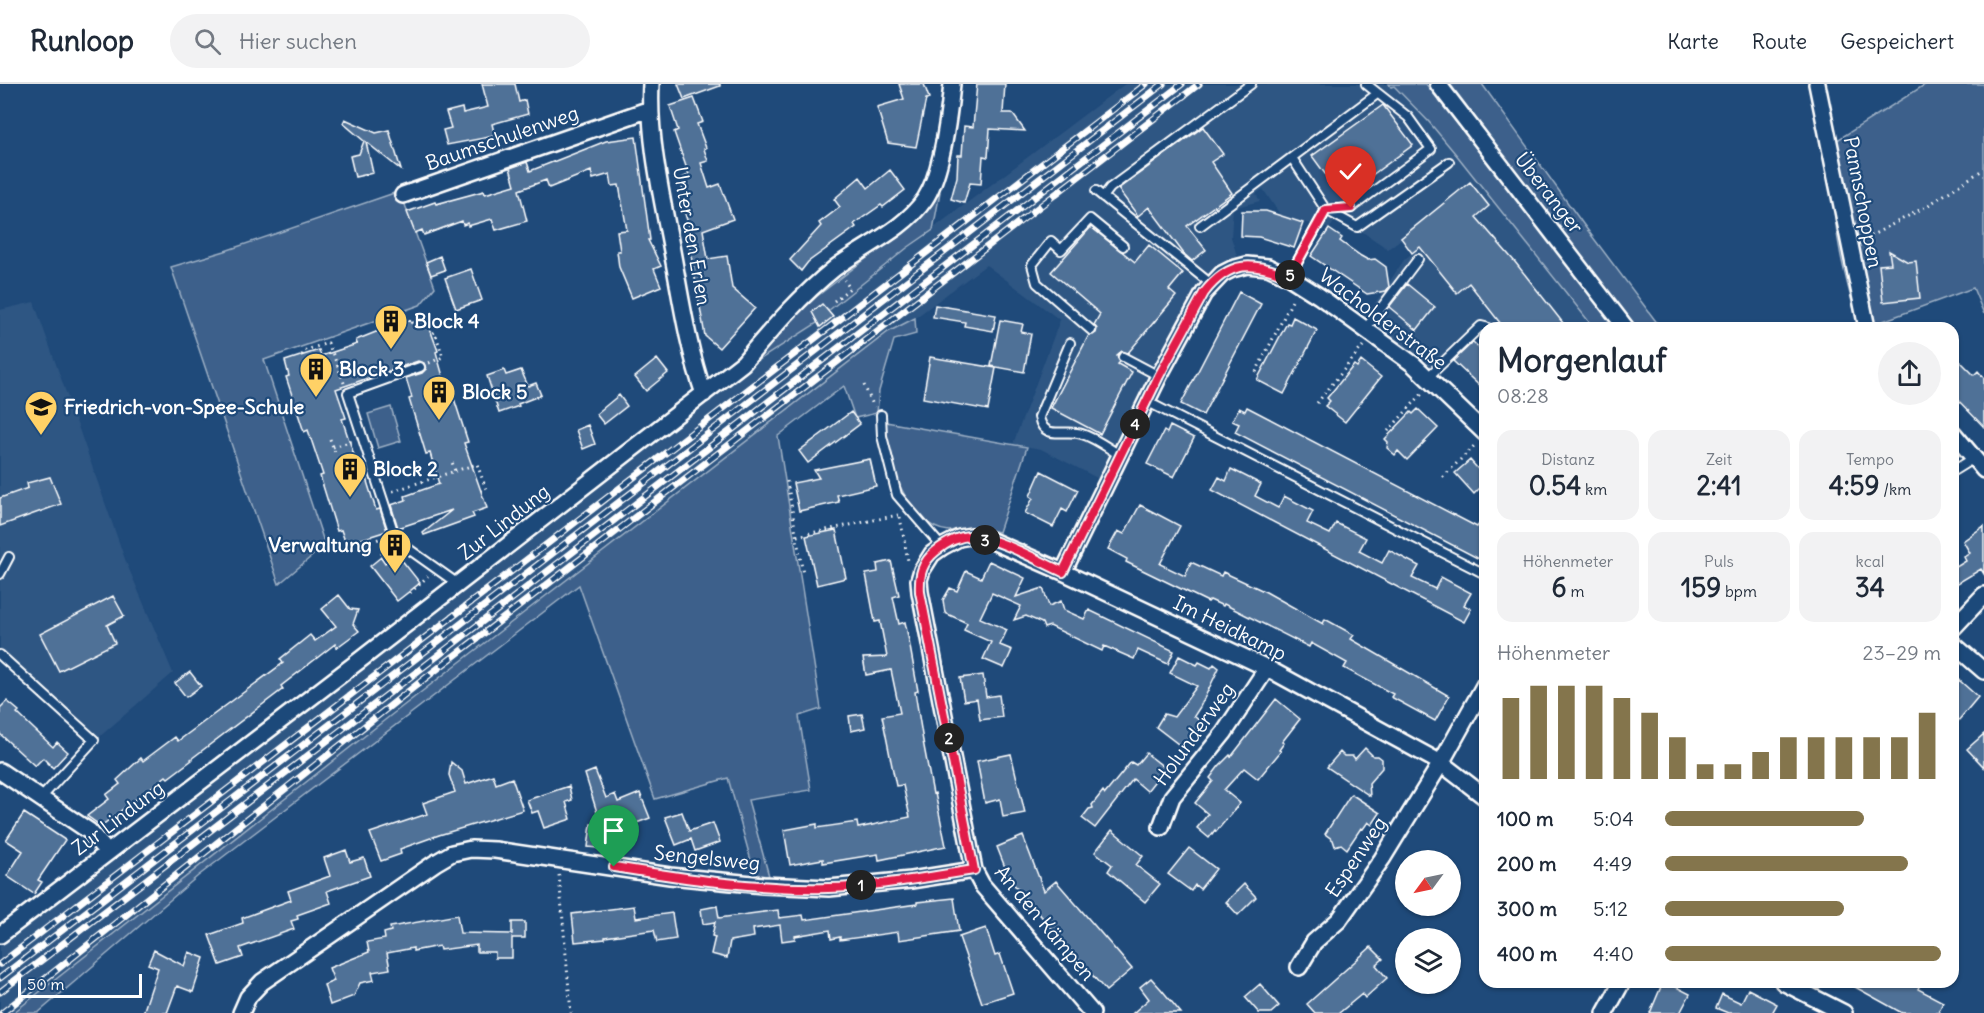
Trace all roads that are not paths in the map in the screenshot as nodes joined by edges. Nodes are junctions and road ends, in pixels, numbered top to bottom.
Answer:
1 (651, 84) edge
2 (952, 84) edge
3 (1251, 84) edge
4 (1366, 84) edge
5 (1438, 84) edge
6 (1817, 84) edge
7 (1377, 94) junction
8 (650, 109) junction
9 (1292, 158) junction
10 (1449, 162) dead end
11 (403, 195) dead end
12 (1326, 210) junction
13 (1200, 226) dead end
14 (1123, 246) dead end
15 (1418, 259) dead end
16 (1295, 280) junction
17 (1211, 284) junction
18 (1621, 322) edge
19 (1866, 322) edge
20 (1479, 327) edge
21 (1091, 330) dead end
22 (1369, 330) junction
23 (1070, 343) dead end
24 (1123, 357) dead end
25 (420, 367) road end
26 (1159, 376) junction
27 (1431, 379) junction
28 (704, 394) junction
29 (1146, 401) junction
30 (881, 415) road end
31 (1479, 434) edge
32 (1959, 440) edge
33 (1120, 455) junction
34 (1979, 464) edge
35 (1959, 469) edge
36 (942, 547) junction
37 (9, 557) dead end
38 (1479, 571) edge
39 (1063, 572) junction
40 (0, 574) edge
41 (458, 584) junction
42 (1984, 595) edge
43 (1959, 622) edge
44 (1959, 649) edge
45 (0, 655) edge
46 (1267, 668) junction
47 (1984, 671) edge
48 (1479, 695) edge
49 (1440, 763) junction
50 (0, 771) edge
51 (1479, 793) edge
52 (41, 798) junction
53 (1161, 827) dead end
54 (107, 852) junction
55 (974, 870) junction
56 (0, 935) edge
57 (1299, 967) dead end
58 (1619, 988) edge
59 (1795, 988) edge
60 (241, 1013) edge
61 (1092, 1013) edge
62 (1605, 1013) edge
63 (1844, 1013) edge

1 - 8 street, Unter den Erlen
2 - 28 street, Zur Lindung
3 - 17 lane
4 - 7 lane
5 - 18 street, Überanger
6 - 19 street, Pannschoppen
7 - 9 lane
7 - 12 lane
8 - 11 street, Baumschulenweg
8 - 28 street, Unter den Erlen
9 - 12 lane
9 - 13 lane
10 - 12 lane
12 - 16 lane
14 - 21 lane
15 - 22 lane
16 - 17 street, Wacholderstraße
16 - 22 street, Wacholderstraße
17 - 26 street, Wacholderstraße
20 - 27 lane
22 - 27 street, Wacholderstraße
23 - 33 lane
24 - 26 lane
25 - 41 lane
26 - 29 street, Wacholderstraße
27 - 31 street, Wacholderstraße
28 - 41 street, Zur Lindung
29 - 33 street, Wacholderstraße
29 - 38 lane
30 - 36 lane
32 - 34 street
33 - 39 street, Wacholderstraße
34 - 35 lane
36 - 39 street, Im Heidkamp
36 - 55 street, An den Kämpen
37 - 40 lane
39 - 46 street, Im Heidkamp
41 - 54 street, Zur Lindung
42 - 43 street
44 - 47 street
45 - 52 lane
46 - 49 street, Im Heidkamp
46 - 53 street, Holunderweg
48 - 49 street
49 - 51 street, Im Heidkamp
49 - 57 street, Espenweg
50 - 52 street
52 - 54 street
54 - 56 street, Zur Lindung
55 - 60 street, Sengelsweg
55 - 61 street, An den Kämpen
58 - 62 street
59 - 63 street

